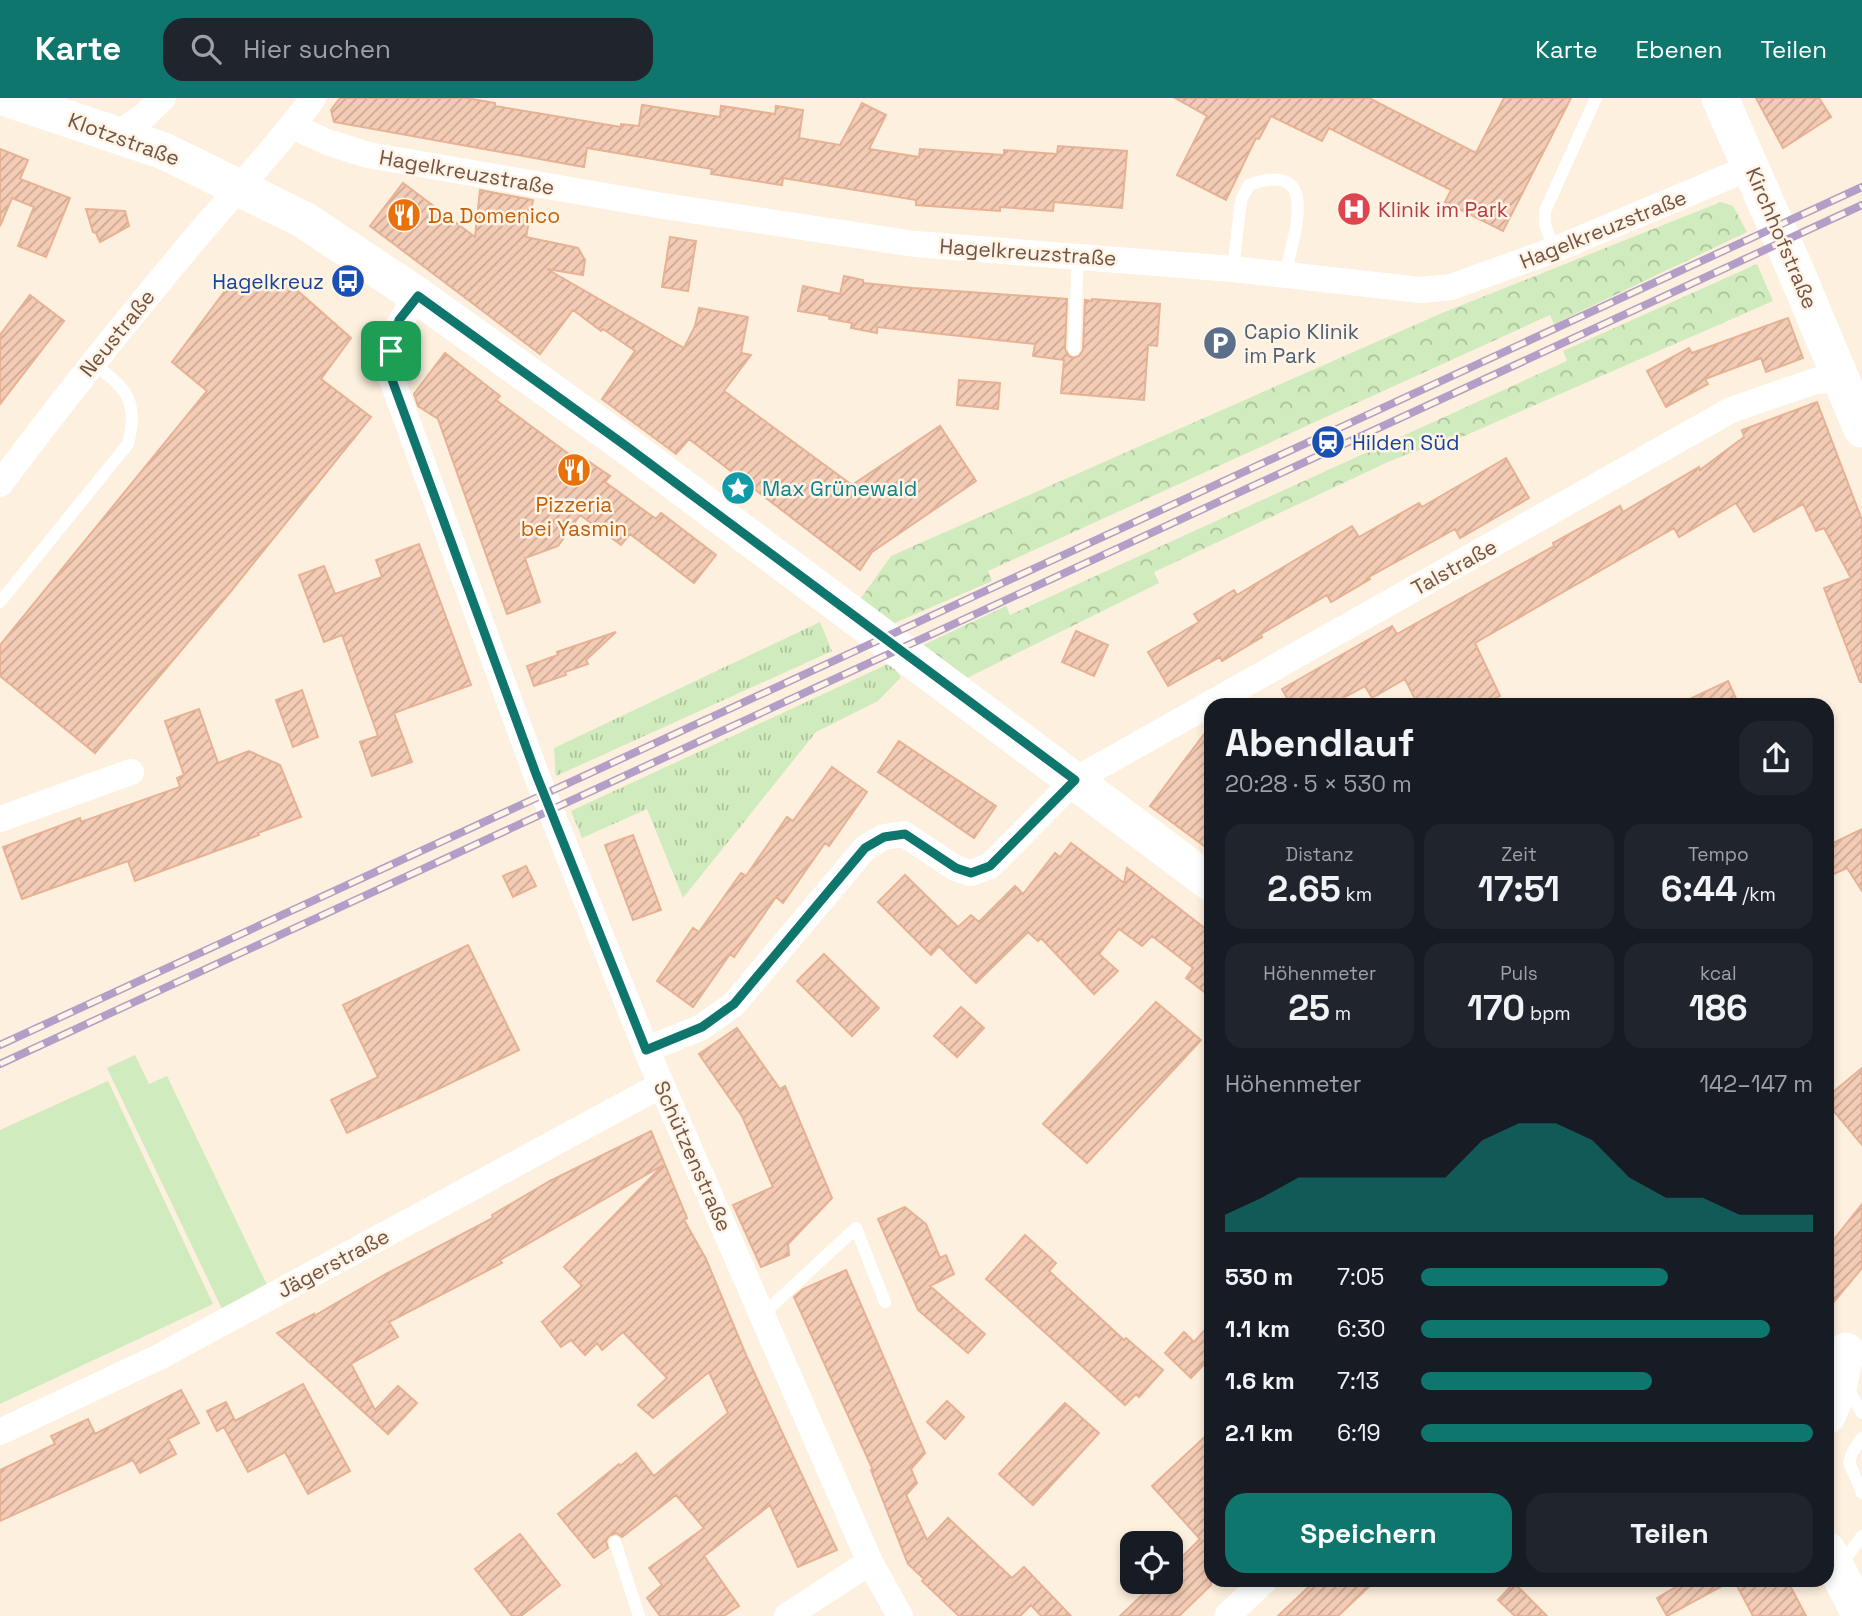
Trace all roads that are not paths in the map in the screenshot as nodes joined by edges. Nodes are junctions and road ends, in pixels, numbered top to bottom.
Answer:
1 (6, 98) edge
2 (163, 98) edge
3 (313, 98) edge
4 (1596, 98) edge
5 (1720, 98) edge
6 (292, 126) junction
7 (118, 134) junction
8 (1751, 167) junction
9 (240, 186) junction
10 (1554, 250) junction
11 (1078, 255) junction
12 (1233, 269) junction
13 (1285, 275) junction
14 (418, 296) junction
15 (1074, 349) dead end
16 (92, 362) junction
17 (1843, 379) junction
18 (1862, 429) edge
19 (0, 484) edge
20 (0, 602) edge
21 (1220, 698) edge
22 (1204, 707) edge
23 (131, 772) dead end
24 (1075, 780) junction
25 (0, 819) edge
26 (1204, 878) edge
27 (646, 1050) junction
28 (661, 1085) junction
29 (885, 1302) dead end
30 (762, 1315) junction
31 (1844, 1357) edge
32 (1834, 1392) edge
33 (1862, 1413) edge
34 (0, 1432) edge
35 (1862, 1438) edge
36 (1862, 1493) edge
37 (1862, 1536) edge
38 (615, 1542) dead end
39 (1834, 1552) edge
40 (870, 1562) junction
41 (1834, 1562) edge
42 (1258, 1587) edge
43 (639, 1616) edge
44 (787, 1616) edge
45 (900, 1616) edge
46 (1227, 1616) edge
47 (1861, 1616) edge

1 - 7 main road, Klotzstraße
2 - 7 street
3 - 6 street, Neustraße
4 - 10 lane
5 - 8 main road, Kirchhofstraße
6 - 9 street, Neustraße
6 - 11 street, Hagelkreuzstraße
7 - 9 main road, Klotzstraße
8 - 10 street, Hagelkreuzstraße
8 - 17 main road, Kirchhofstraße
9 - 14 main road, Klotzstraße
9 - 16 street, Neustraße
10 - 13 street, Hagelkreuzstraße
11 - 12 street, Hagelkreuzstraße
11 - 15 lane
12 - 13 street, Hagelkreuzstraße
12 - 13 lane
14 - 24 main road, Klotzstraße
14 - 27 street, Schützenstraße
16 - 19 street, Neustraße
16 - 20 lane
17 - 18 main road, Kirchhofstraße
17 - 21 street, Talstraße
22 - 24 street, Talstraße
23 - 25 street
24 - 26 main road, Klotzstraße
24 - 27 street, Talstraße
27 - 28 street, Schützenstraße
28 - 30 street, Schützenstraße
28 - 34 street, Jägerstraße
29 - 30 lane
30 - 40 street, Schützenstraße
31 - 32 main road
31 - 33 lane
35 - 36 lane
37 - 39 lane
38 - 43 lane
40 - 44 street
40 - 45 street, Schützenstraße
41 - 47 main road
42 - 46 street

